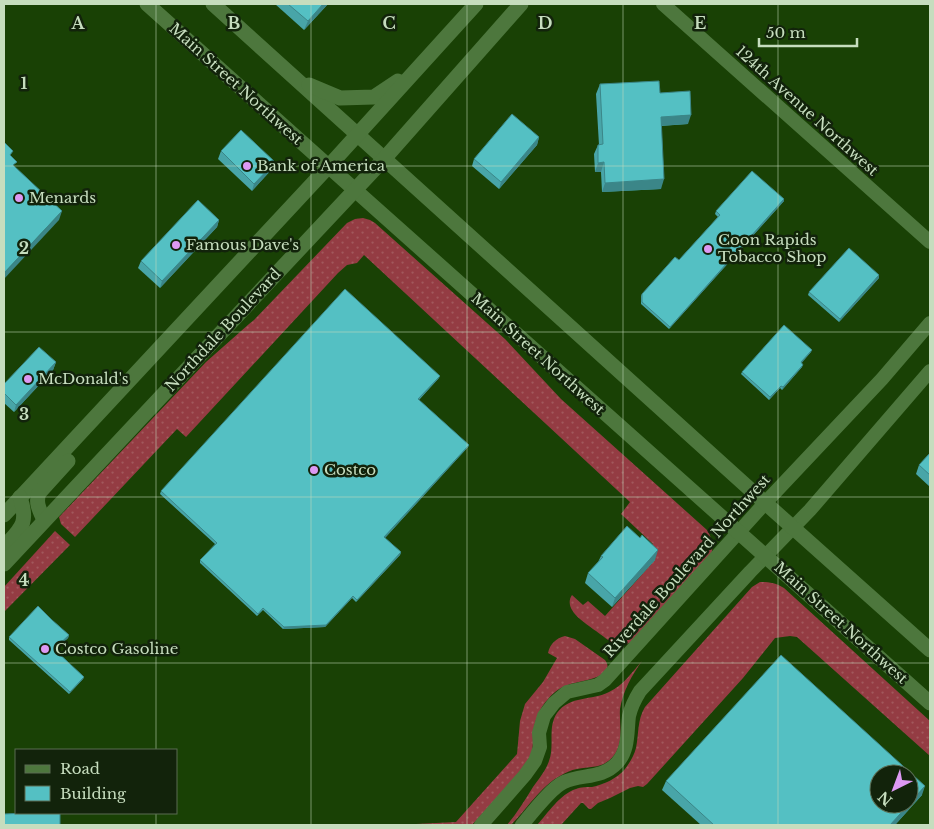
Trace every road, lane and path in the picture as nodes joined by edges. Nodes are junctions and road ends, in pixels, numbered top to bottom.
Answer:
1 (147, 4) edge
2 (213, 4) edge
3 (476, 4) edge
4 (521, 4) edge
5 (662, 4) edge
6 (416, 69) junction
7 (297, 80) junction
8 (358, 134) junction
9 (384, 159) junction
10 (328, 167) junction
11 (355, 190) junction
12 (930, 242) edge
13 (930, 323) edge
14 (930, 371) edge
15 (83, 430) junction
16 (20, 497) junction
17 (765, 503) junction
18 (4, 515) edge
19 (44, 520) junction
20 (793, 526) junction
21 (739, 533) junction
22 (4, 547) edge
23 (765, 555) junction
24 (4, 564) edge
25 (930, 650) edge
26 (930, 703) edge
27 (481, 825) edge
28 (522, 825) edge

1 - 10 main road, Main Street Northwest
2 - 7 main road
3 - 6 main road
4 - 9 main road, Northdale Boulevard
5 - 12 street, 124th Avenue Northwest
6 - 7 main road
6 - 8 main road
7 - 8 main road
8 - 9 main road
8 - 10 main road
9 - 11 main road, Northdale Boulevard
9 - 17 main road
10 - 11 main road, Main Street Northwest
10 - 15 main road
11 - 19 main road, Northdale Boulevard
11 - 21 main road, Main Street Northwest
13 - 17 street, Riverdale Boulevard Northwest
14 - 20 street
15 - 16 main road
15 - 19 main road
16 - 18 main road
16 - 22 main road
17 - 20 main road
17 - 21 street, Riverdale Boulevard Northwest
19 - 24 main road, Northdale Boulevard
20 - 23 street
20 - 25 main road
21 - 23 main road, Main Street Northwest
21 - 27 street, Riverdale Boulevard Northwest
23 - 26 main road, Main Street Northwest
23 - 28 street

